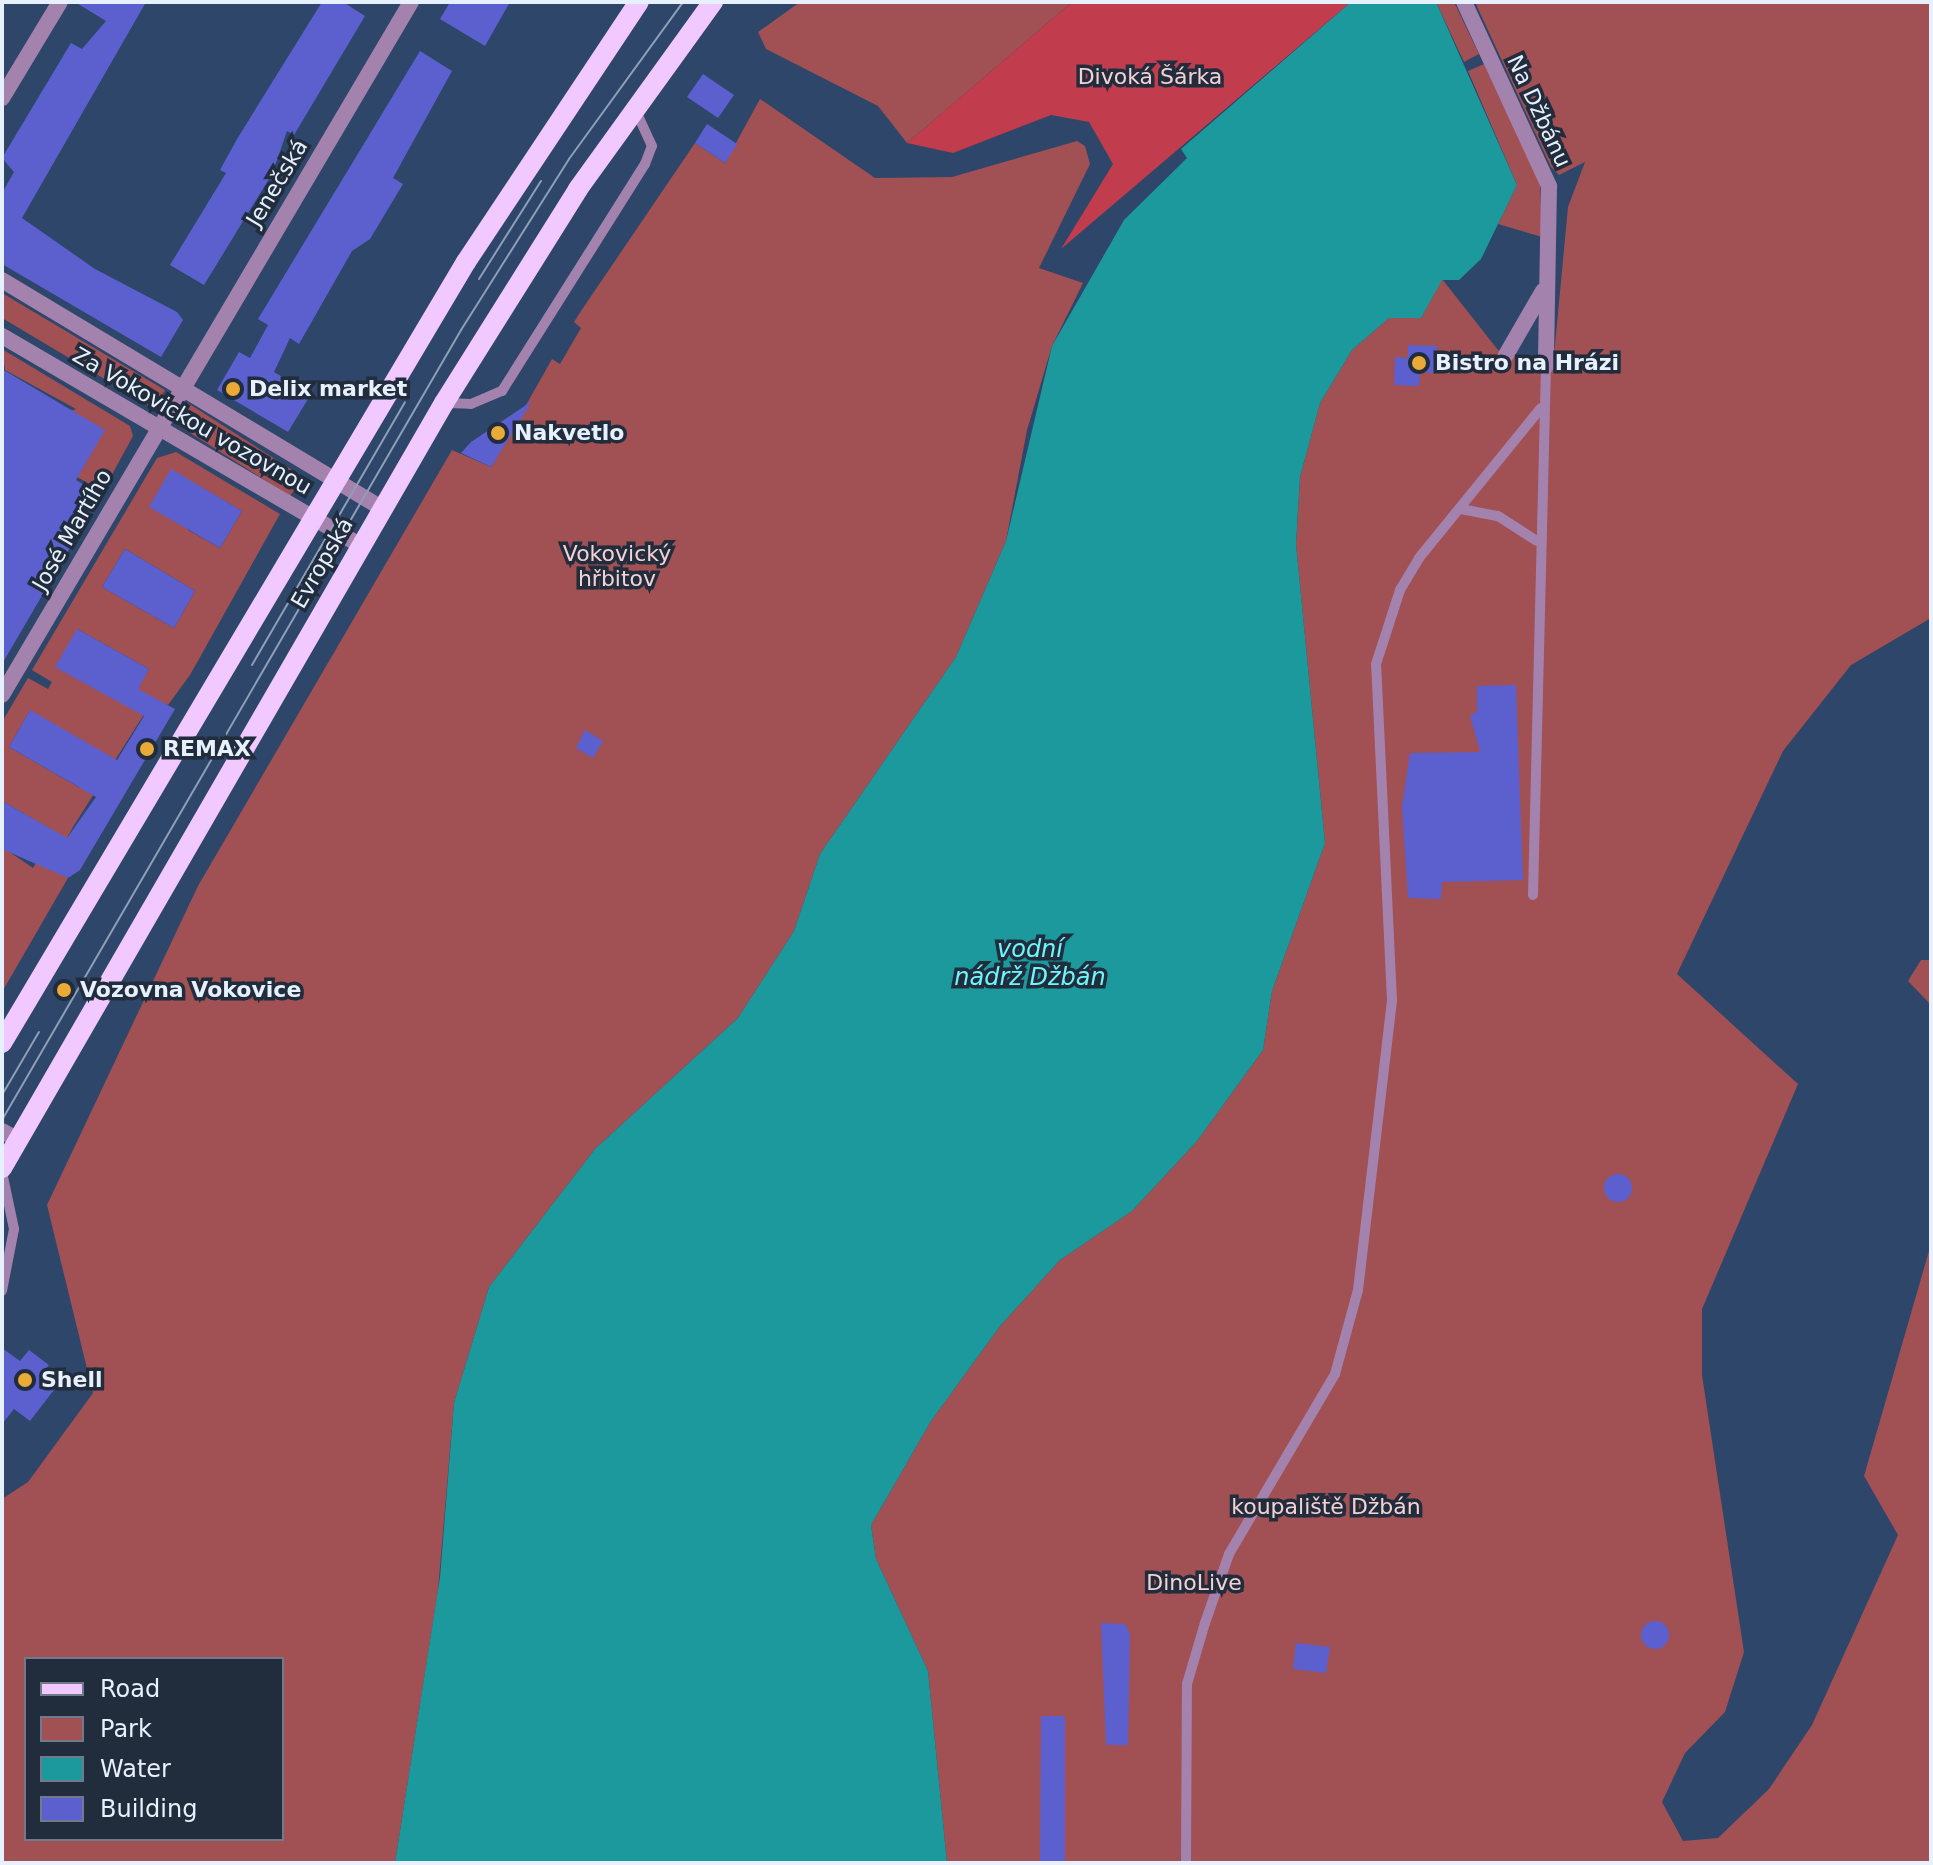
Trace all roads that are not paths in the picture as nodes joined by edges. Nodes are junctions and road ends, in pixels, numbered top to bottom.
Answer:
1 (60, 2) edge
2 (411, 2) edge
3 (639, 2) edge
4 (713, 2) edge
5 (1464, 2) edge
6 (2, 98) edge
7 (635, 108) junction
8 (2, 280) edge
9 (1543, 291) junction
10 (2, 336) edge
11 (1506, 355) dead end
12 (1546, 366) joint
13 (180, 387) junction
14 (444, 403) junction
15 (1541, 408) junction
16 (157, 426) junction
17 (337, 481) junction
18 (382, 508) junction
19 (1461, 509) junction
20 (314, 518) junction
21 (1537, 541) junction
22 (360, 545) junction
23 (2, 695) edge
24 (1533, 895) dead end
25 (2, 1043) edge
26 (10, 1136) edge
27 (2, 1170) edge
28 (2, 1291) edge
29 (1186, 1863) edge

1 - 6 street
2 - 13 street, Jenečská
3 - 17 main road, Evropská
4 - 7 main road, Evropská
5 - 9 street, Na Džbánu
7 - 14 main road, Evropská
7 - 14 lane
8 - 13 street, Za Vokovickou vozovnou
9 - 11 street, Na Džbánu
9 - 12 street, Na Džbánu
10 - 16 street, Za Vokovickou vozovnou
12 - 15 lane
13 - 16 street, José Martího
13 - 17 street, Za Vokovickou vozovnou
14 - 18 main road, Evropská
15 - 19 lane
15 - 21 lane
16 - 20 street, Za Vokovickou vozovnou
16 - 23 street, José Martího
17 - 18 street, Za Vokovickou vozovnou
17 - 20 main road, Evropská
18 - 22 main road, Evropská
19 - 21 lane
19 - 29 lane
20 - 22 street, Za Vokovickou vozovnou
20 - 25 main road, Evropská
21 - 24 lane
22 - 26 main road, Evropská
26 - 27 main road, Evropská
27 - 28 lane

